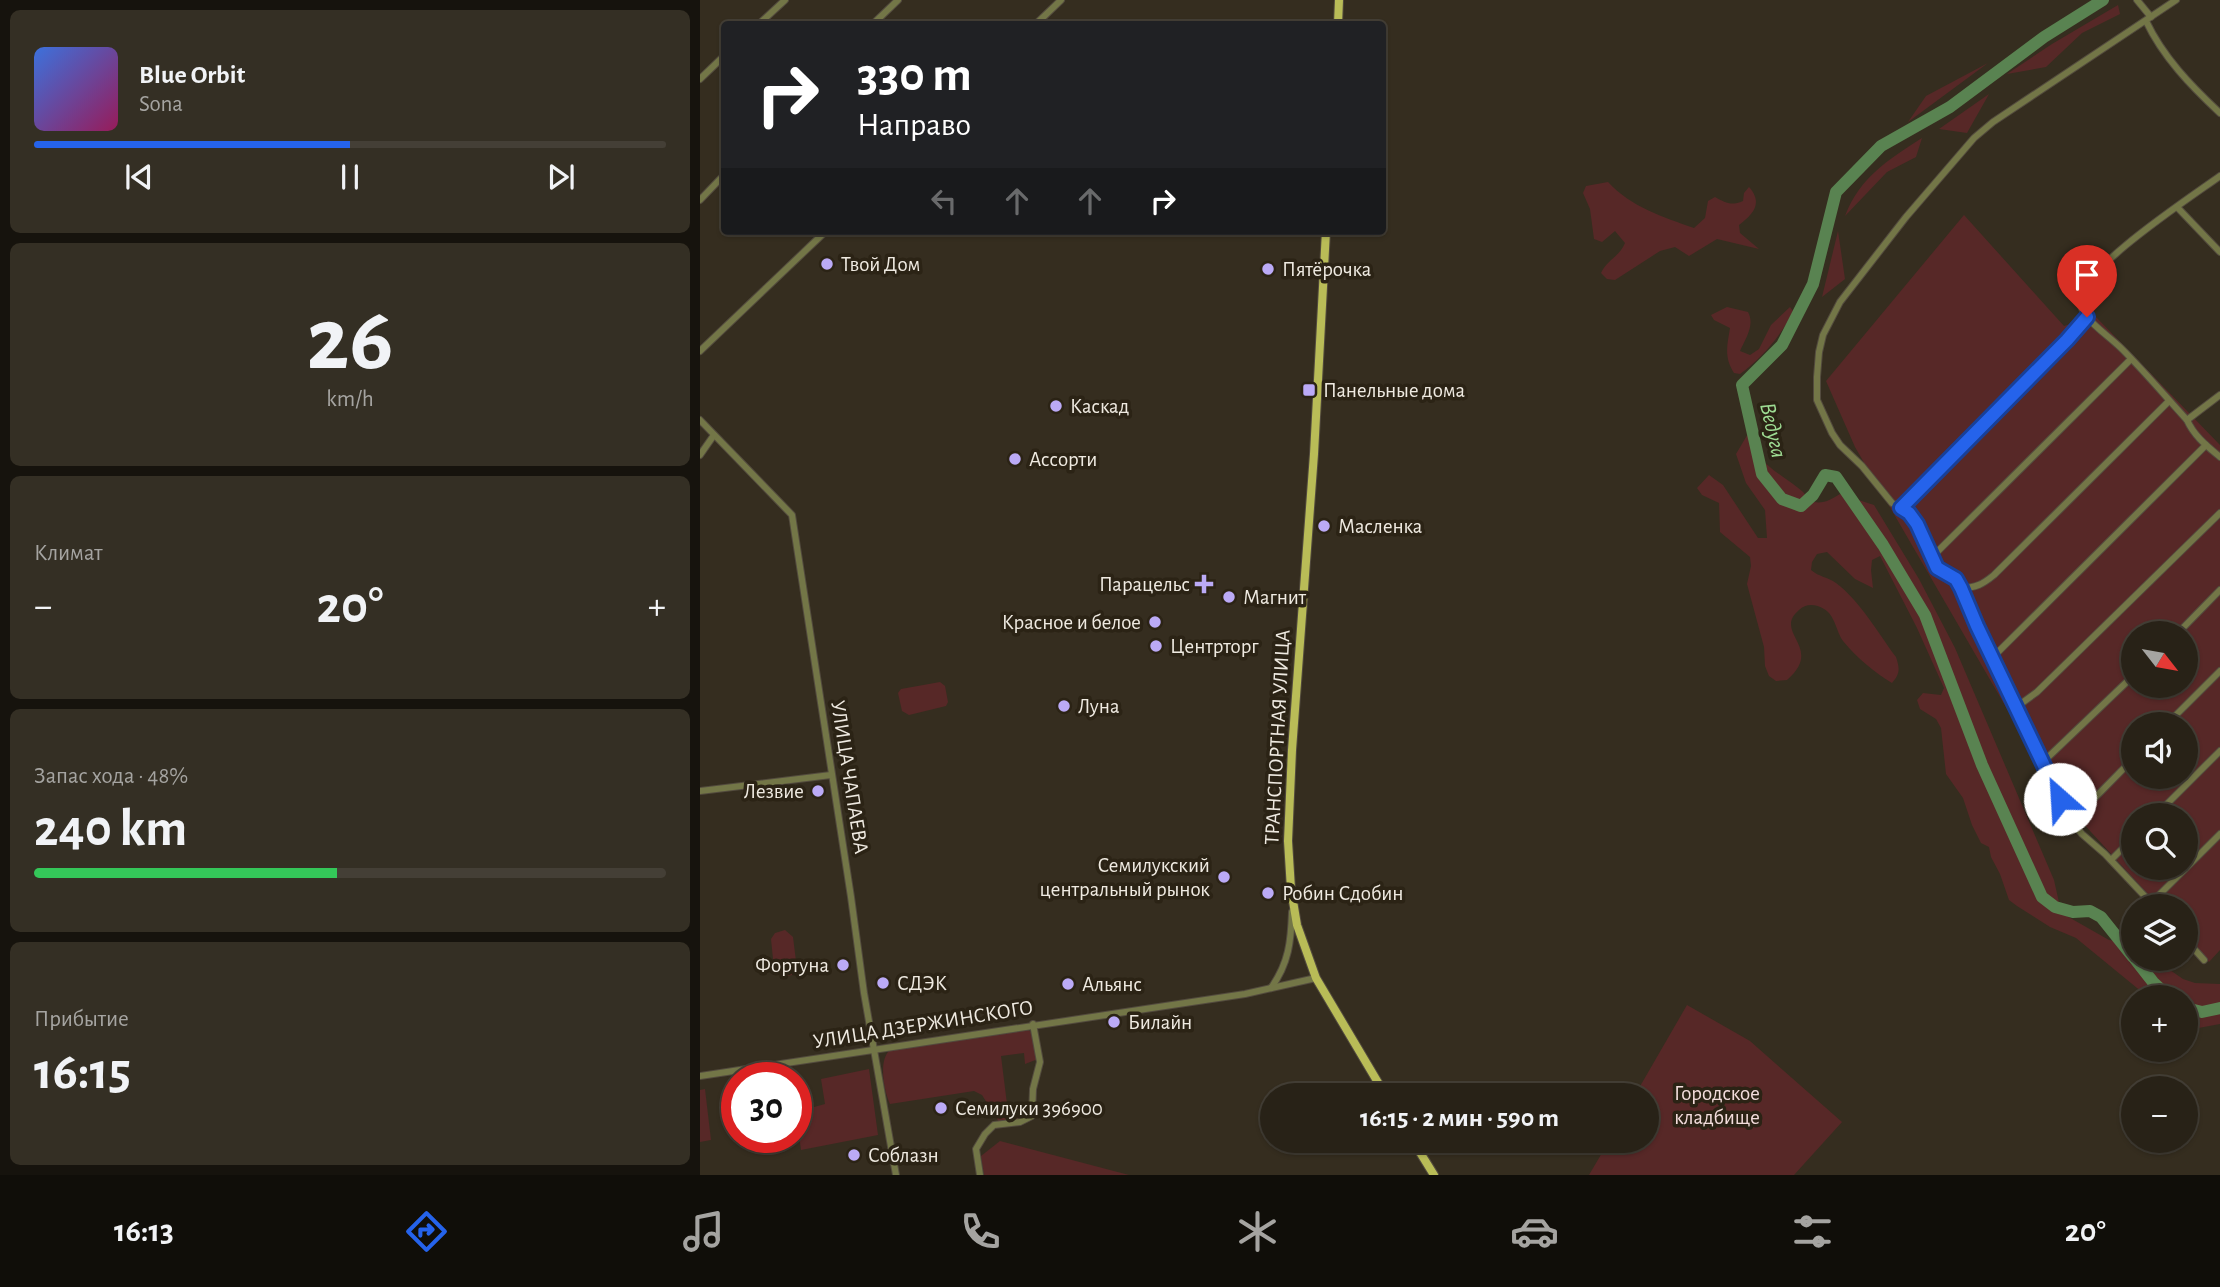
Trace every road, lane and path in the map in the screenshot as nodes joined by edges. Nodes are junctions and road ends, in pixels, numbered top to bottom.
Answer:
1 (785, 0) edge
2 (898, 0) edge
3 (1061, 0) edge
4 (1339, 0) edge
5 (2137, 0) edge
6 (2176, 0) edge
7 (2148, 19) junction
8 (762, 21) edge
9 (876, 21) edge
10 (1039, 21) edge
11 (1338, 21) edge
12 (721, 59) edge
13 (700, 79) edge
14 (2220, 113) edge
15 (2220, 176) edge
16 (721, 178) edge
17 (700, 200) edge
18 (2177, 207) junction
19 (821, 235) edge
20 (1326, 235) edge
21 (2220, 252) edge
22 (2087, 317) junction
23 (700, 351) edge
24 (2131, 359) junction
25 (2220, 395) edge
26 (2169, 401) junction
27 (700, 420) edge
28 (2187, 420) junction
29 (714, 435) junction
30 (2206, 445) junction
31 (700, 455) edge
32 (2220, 457) edge
33 (1901, 508) junction
34 (2220, 513) edge
35 (1931, 558) junction
36 (1961, 588) junction
37 (2220, 590) edge
38 (2190, 621) edge
39 (1992, 658) junction
40 (2220, 671) edge
41 (2121, 687) edge
42 (2015, 708) junction
43 (2179, 712) edge
44 (2220, 751) edge
45 (2042, 763) junction
46 (2121, 771) edge
47 (831, 775) junction
48 (700, 791) edge
49 (2168, 803) edge
50 (2072, 821) junction
51 (2220, 834) edge
52 (2121, 850) edge
53 (2111, 860) junction
54 (2143, 894) edge
55 (2163, 894) edge
56 (1293, 900) junction
57 (2198, 953) edge
58 (2204, 960) dead end
59 (1316, 978) junction
60 (1271, 988) junction
61 (1033, 1024) junction
62 (873, 1049) junction
63 (700, 1076) edge
64 (1378, 1083) edge
65 (1420, 1153) edge
66 (896, 1175) edge
67 (980, 1175) edge
68 (1434, 1175) edge

1 - 8 street
2 - 9 street
3 - 10 street
4 - 11 main road
5 - 7 street
6 - 7 street
7 - 14 street
7 - 33 street
12 - 13 street
15 - 18 street
16 - 17 street
18 - 21 street
18 - 22 street
19 - 23 street
20 - 56 main road, ТРАНСПОРТНАЯ УЛИЦА
22 - 24 street
22 - 33 street
24 - 26 street
24 - 35 street
25 - 28 street
26 - 28 street
26 - 36 street
27 - 29 street, УЛИЦА ЧАПАЕВА
28 - 30 street
29 - 31 street
29 - 47 street, УЛИЦА ЧАПАЕВА
30 - 32 street
30 - 39 street
33 - 35 street
34 - 42 street
35 - 36 street
36 - 39 street
37 - 38 street
39 - 42 street
40 - 43 street
41 - 45 street
42 - 45 street
44 - 49 street
45 - 50 street
46 - 50 street
47 - 48 street
47 - 62 street, УЛИЦА ЧАПАЕВА
50 - 53 street
51 - 55 street
52 - 53 street
53 - 54 street
56 - 59 main road, ТРАНСПОРТНАЯ УЛИЦА
56 - 60 street
57 - 58 street
59 - 60 street, УЛИЦА ДЗЕРЖИНСКОГО
59 - 64 main road, ТРАНСПОРТНАЯ УЛИЦА
60 - 61 street, УЛИЦА ДЗЕРЖИНСКОГО
61 - 62 street, УЛИЦА ДЗЕРЖИНСКОГО
61 - 67 street
62 - 63 street, УЛИЦА ДЗЕРЖИНСКОГО
62 - 66 street, УЛИЦА ЧАПАЕВА
65 - 68 main road

